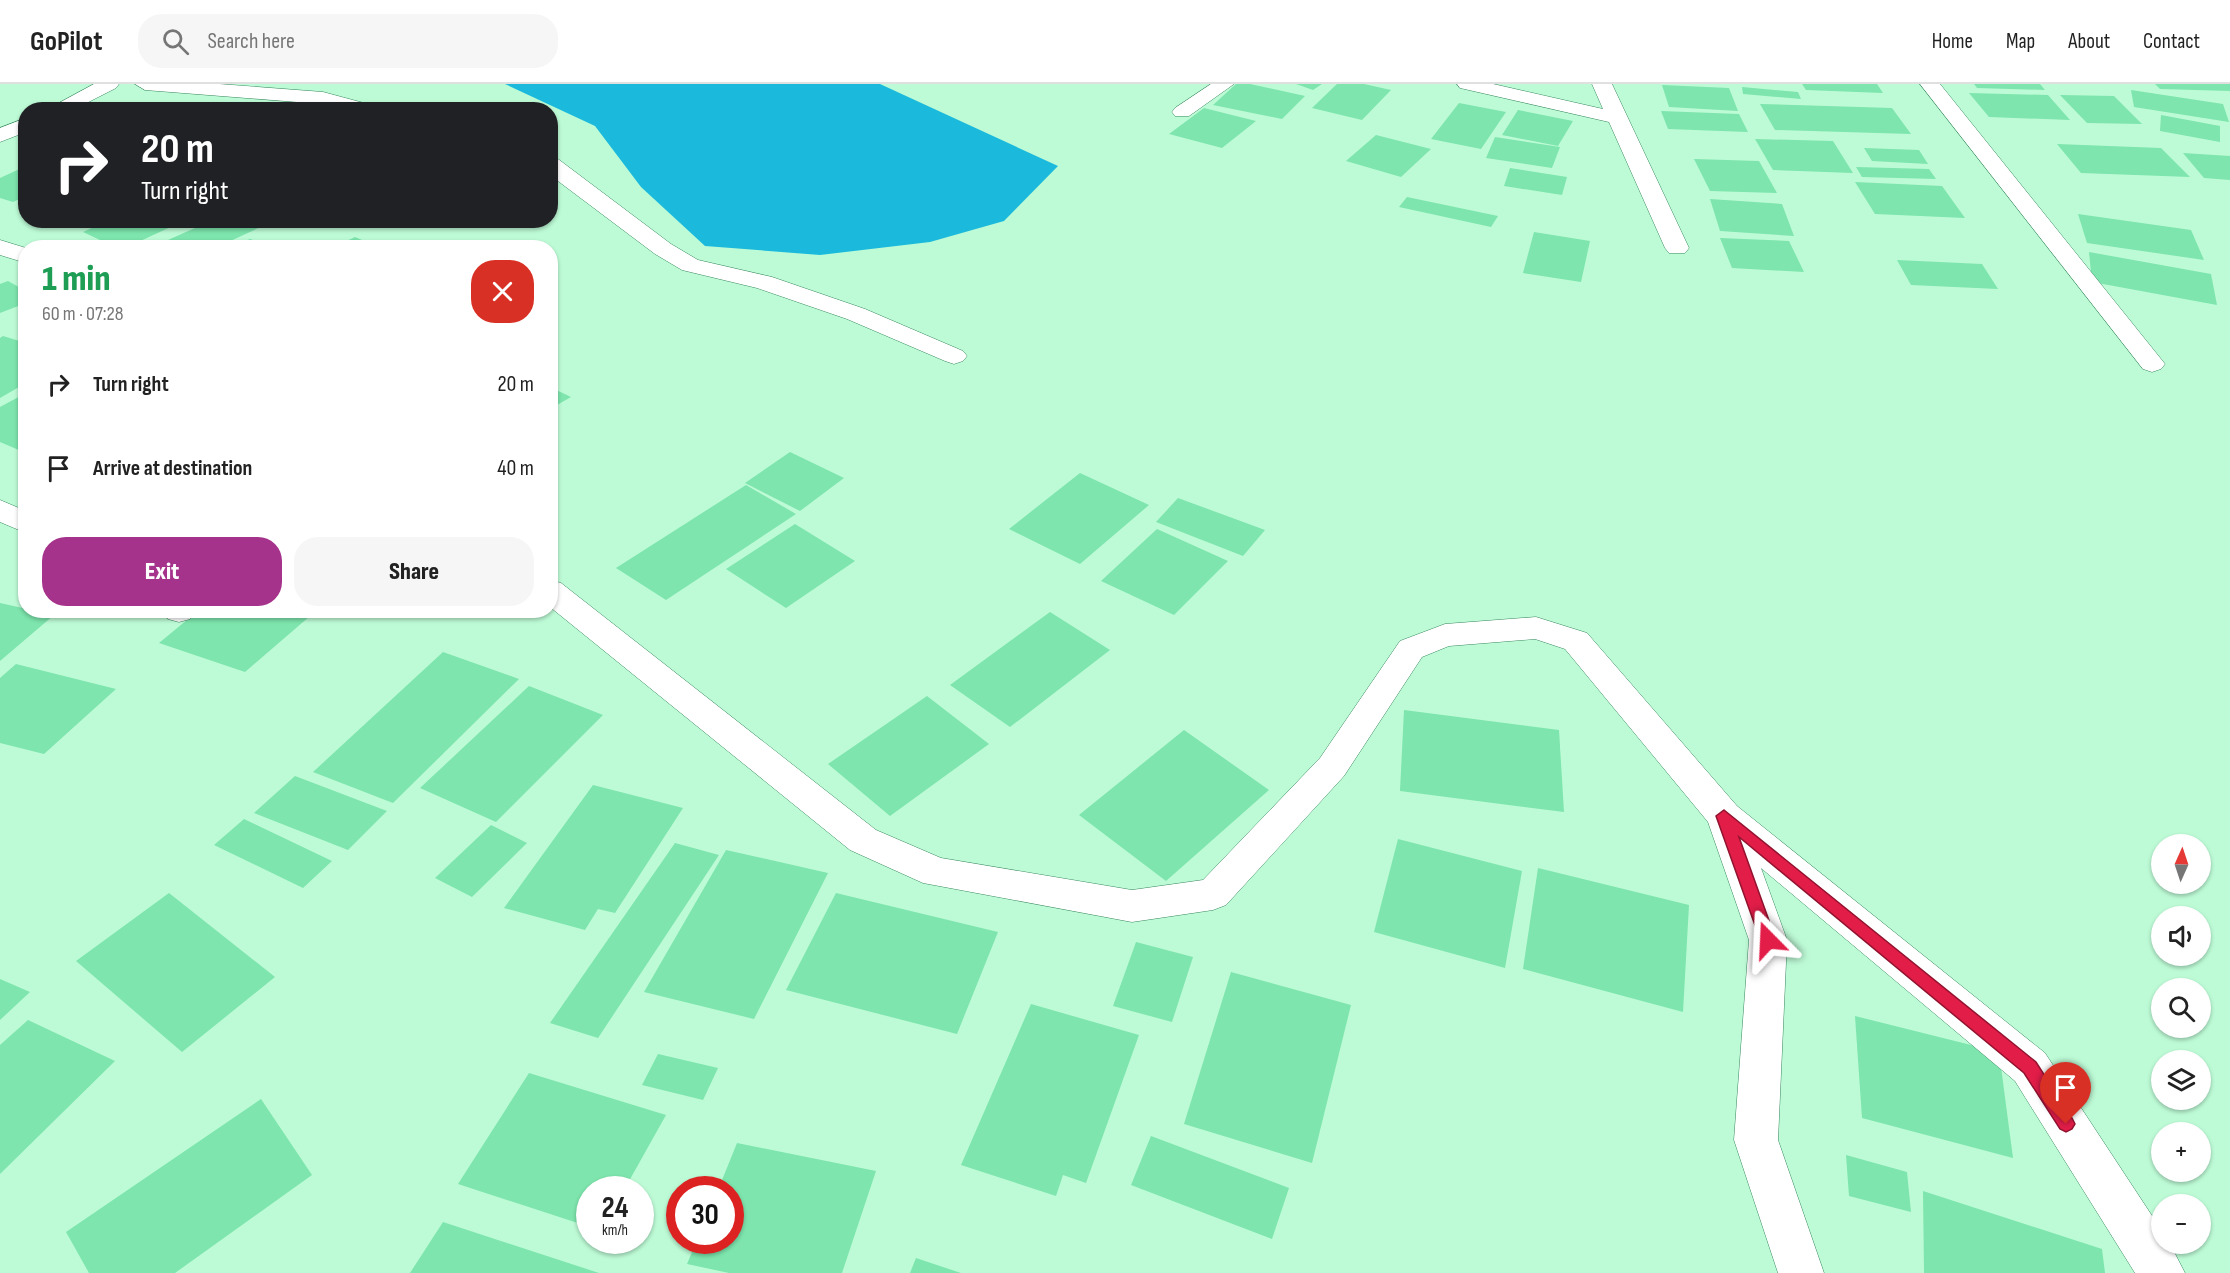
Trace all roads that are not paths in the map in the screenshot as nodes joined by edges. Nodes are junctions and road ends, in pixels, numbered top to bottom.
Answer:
1 (109, 84) edge
2 (145, 84) edge
3 (1224, 84) edge
4 (1467, 84) edge
5 (1602, 84) edge
6 (1930, 84) edge
7 (72, 102) edge
8 (337, 102) edge
9 (1182, 112) dead end
10 (1618, 118) junction
11 (18, 128) edge
12 (0, 136) edge
13 (558, 170) edge
14 (0, 247) edge
15 (1677, 248) dead end
16 (18, 253) edge
17 (954, 356) dead end
18 (2151, 364) dead end
19 (0, 509) edge
20 (18, 519) edge
21 (558, 596) edge
22 (1724, 816) junction
23 (1801, 1273) edge
24 (2162, 1273) edge

1 - 7 street
2 - 8 street
3 - 9 street
4 - 10 street
5 - 10 street
6 - 18 street
10 - 15 street
11 - 12 street
13 - 17 street
14 - 16 street
19 - 20 street
21 - 22 street
22 - 23 street
22 - 24 street

